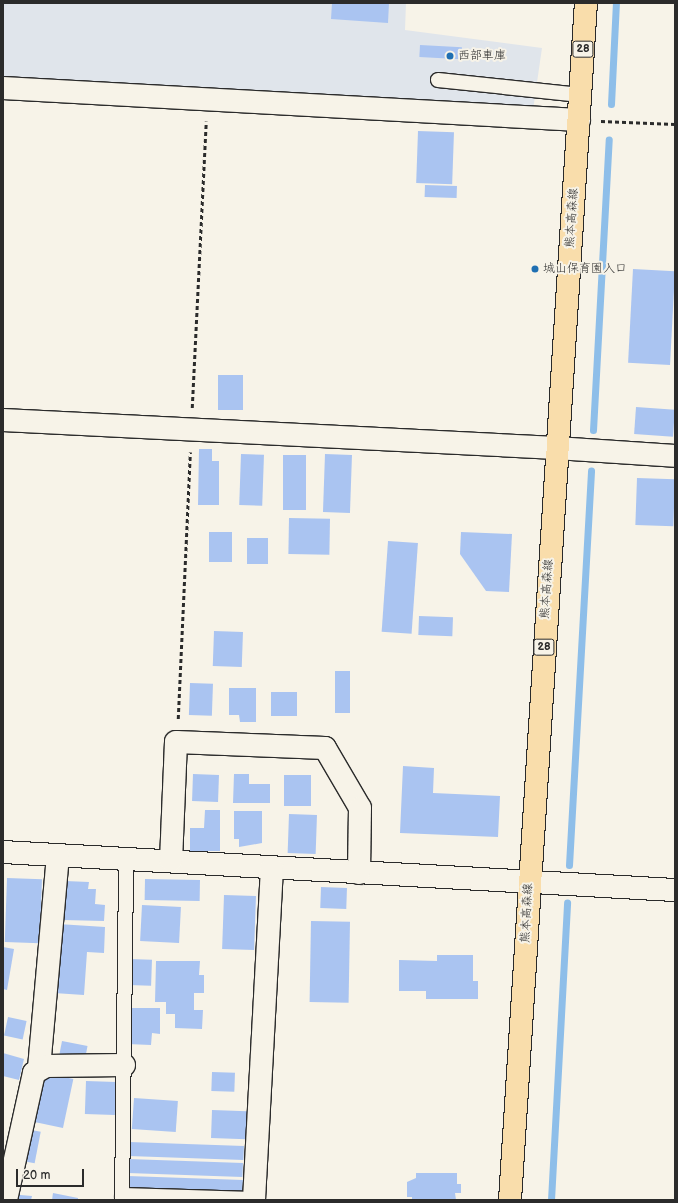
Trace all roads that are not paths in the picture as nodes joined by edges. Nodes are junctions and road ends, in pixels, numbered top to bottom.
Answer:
1 (586, 3) edge
2 (438, 80) dead end
3 (3, 88) edge
4 (580, 95) junction
5 (579, 120) junction
6 (3, 420) edge
7 (556, 448) junction
8 (675, 456) edge
9 (3, 852) edge
10 (58, 856) junction
11 (126, 861) junction
12 (171, 861) junction
13 (272, 868) junction
14 (359, 873) junction
15 (529, 881) junction
16 (675, 890) edge
17 (124, 1065) junction
18 (39, 1068) junction
19 (122, 1198) edge
20 (254, 1199) edge
21 (6, 1200) edge
22 (510, 1200) edge

1 - 4 main road, 熊本高森線 / 28
2 - 4 lane
3 - 5 street
4 - 5 main road, 熊本高森線 / 28
5 - 7 main road, 熊本高森線 / 28
6 - 7 street
7 - 8 street
7 - 15 main road, 熊本高森線 / 28
9 - 10 street
10 - 11 street
10 - 18 street
11 - 12 street
11 - 17 lane
12 - 13 street
12 - 14 street
13 - 14 street
13 - 20 street
14 - 15 street
15 - 16 street
15 - 22 main road, 熊本高森線 / 28
17 - 18 street
17 - 19 lane
18 - 21 street
19 - 20 lane

